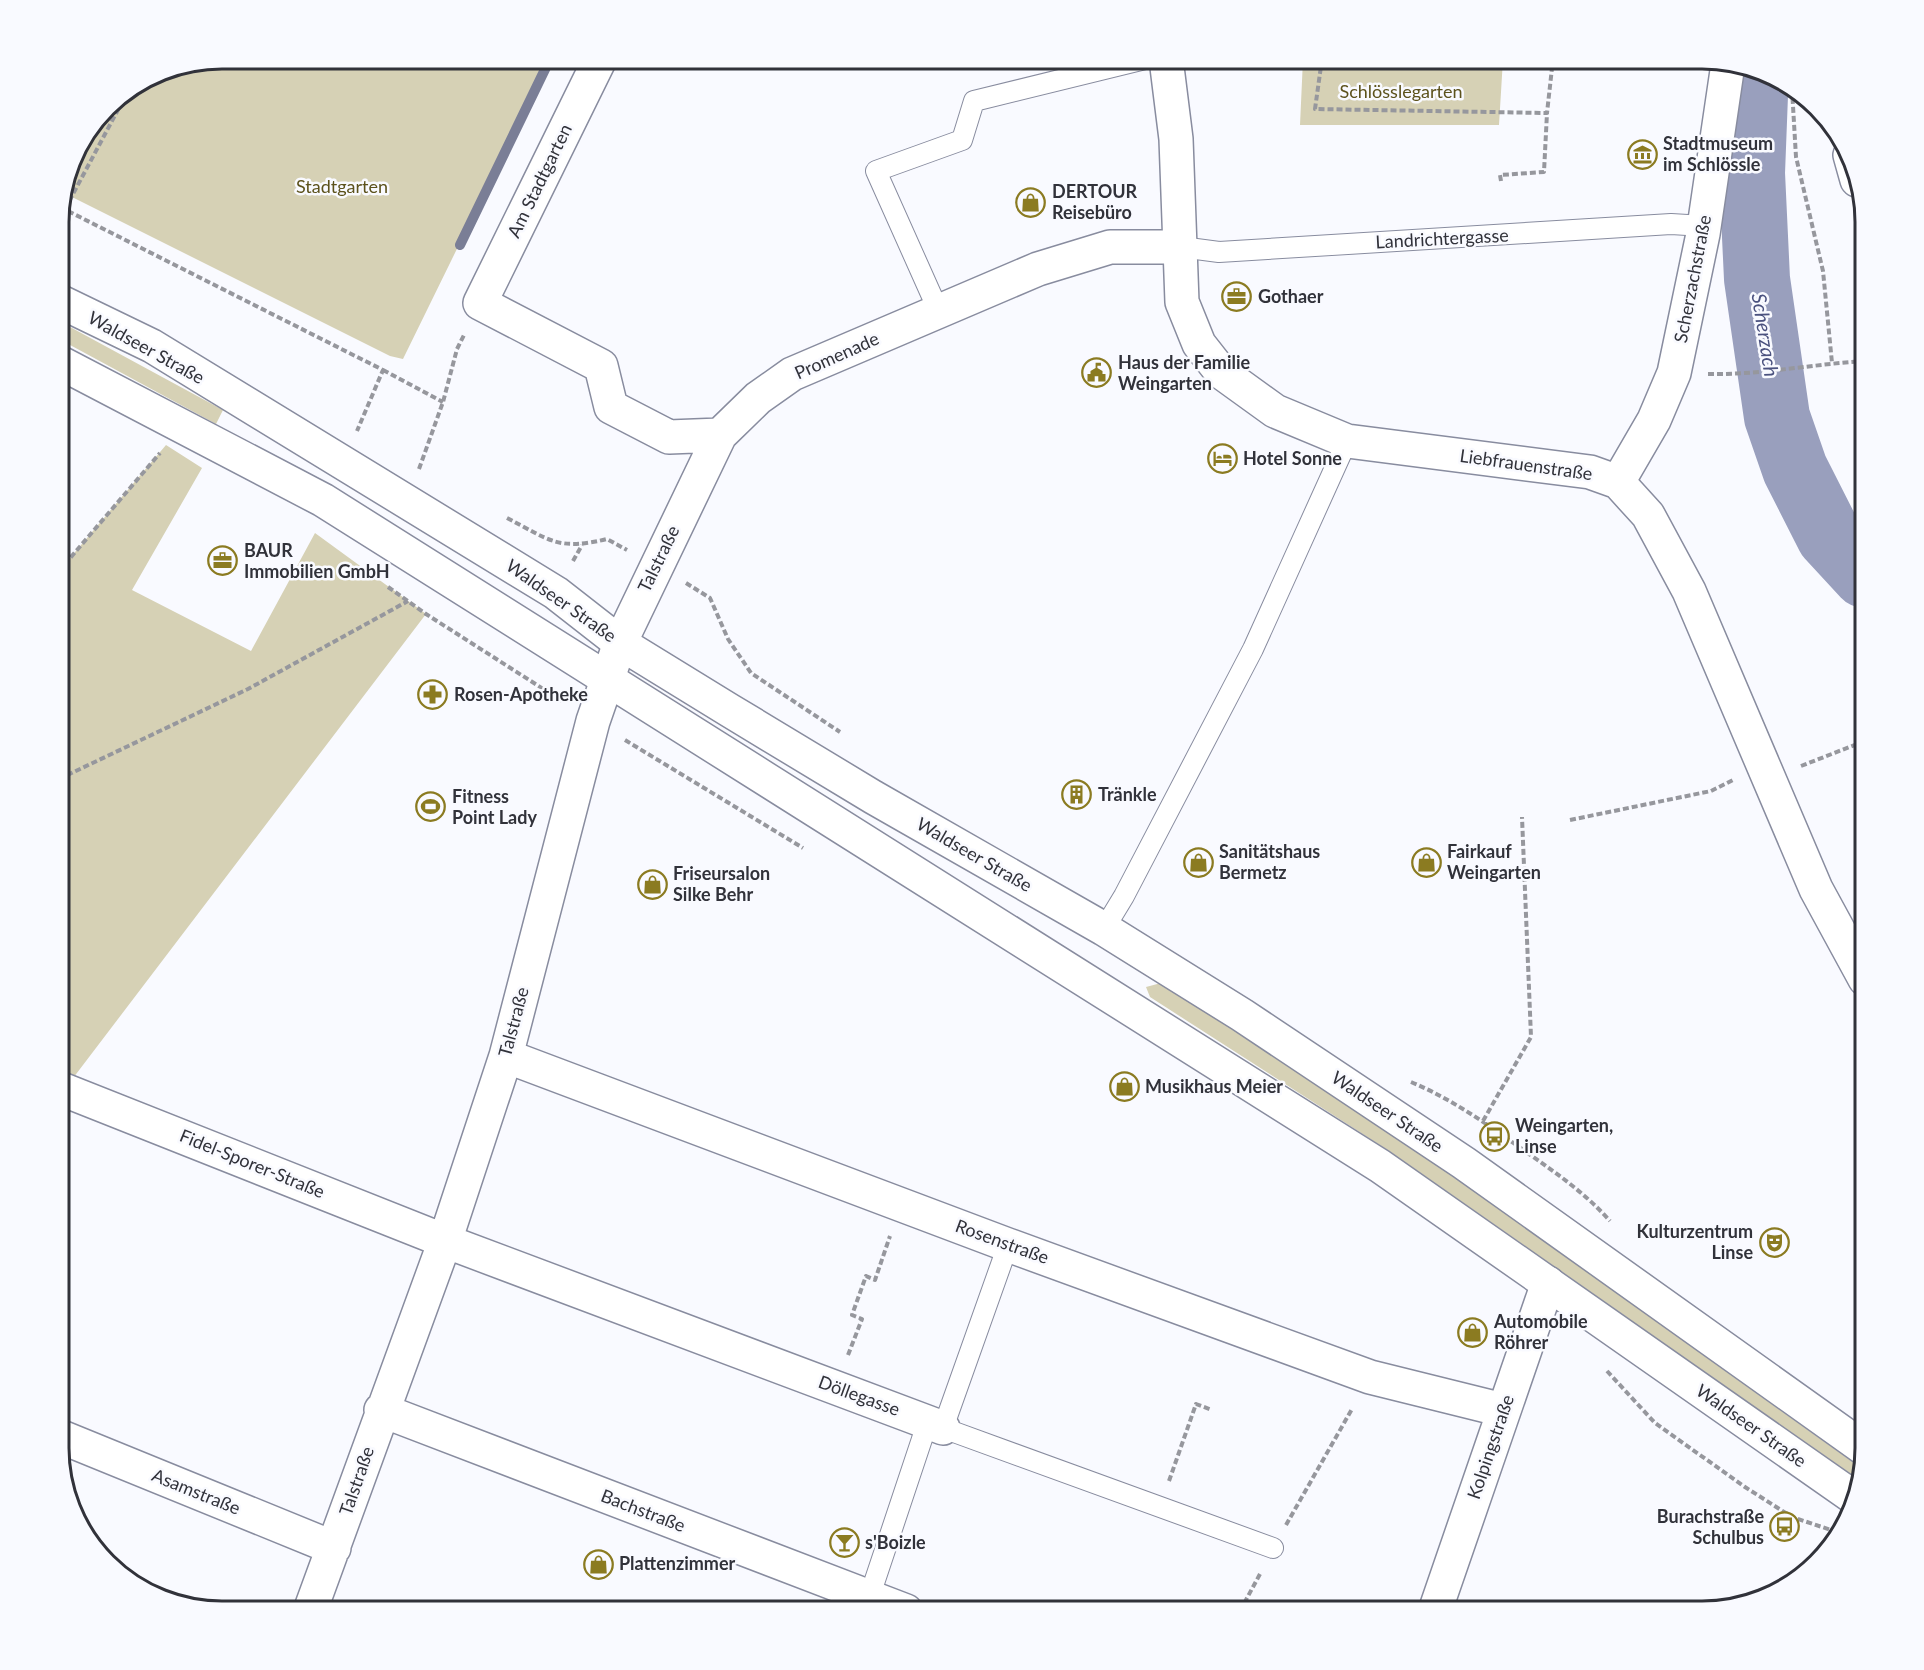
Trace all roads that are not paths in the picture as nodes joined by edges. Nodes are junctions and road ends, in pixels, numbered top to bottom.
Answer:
1 (595, 69) edge
2 (1101, 69) edge
3 (1167, 69) edge
4 (1727, 71) edge
5 (1704, 226) junction
6 (1181, 247) junction
7 (69, 306) edge
8 (939, 312) junction
9 (69, 367) edge
10 (720, 435) junction
11 (1347, 441) junction
12 (1624, 471) junction
13 (620, 643) junction
14 (606, 680) junction
15 (1104, 929) junction
16 (1855, 961) edge
17 (506, 1056) junction
18 (69, 1092) edge
19 (445, 1241) junction
20 (1008, 1245) junction
21 (1548, 1283) junction
22 (381, 1410) junction
23 (1503, 1410) junction
24 (936, 1424) junction
25 (69, 1440) edge
26 (1855, 1442) edge
27 (1848, 1493) edge
28 (333, 1548) junction
29 (1273, 1548) road end
30 (869, 1598) junction
31 (314, 1601) edge
32 (878, 1601) edge
33 (1438, 1601) edge

1 - 10 street, Am Stadtgarten
2 - 8 lane
3 - 6 street, Liebfrauenstraße
4 - 5 street, Scherzachstraße
5 - 6 lane, Landrichtergasse
5 - 12 street, Scherzachstraße
6 - 8 street, Promenade
6 - 11 street, Liebfrauenstraße
7 - 13 street, Waldseer Straße
8 - 10 street, Promenade
9 - 14 street, Waldseer Straße
10 - 13 street, Talstraße
11 - 12 street, Liebfrauenstraße
11 - 15 lane
12 - 16 street, Liebfrauenstraße
13 - 14 street, Talstraße
13 - 15 street, Waldseer Straße
14 - 17 street, Talstraße
14 - 21 street, Waldseer Straße
15 - 26 street, Waldseer Straße
17 - 19 street, Talstraße
17 - 20 street, Rosenstraße
18 - 19 street, Fidel-Sporer-Straße
19 - 22 street, Talstraße
19 - 24 street, Döllegasse
20 - 23 street, Rosenstraße
20 - 24 lane
21 - 23 street, Kolpingstraße
21 - 27 street, Waldseer Straße
22 - 28 street, Talstraße
22 - 30 street, Bachstraße
23 - 33 street, Kolpingstraße
24 - 29 lane, Döllegasse
24 - 30 lane
25 - 28 street, Asamstraße
28 - 31 street, Talstraße
30 - 32 street, Bachstraße

